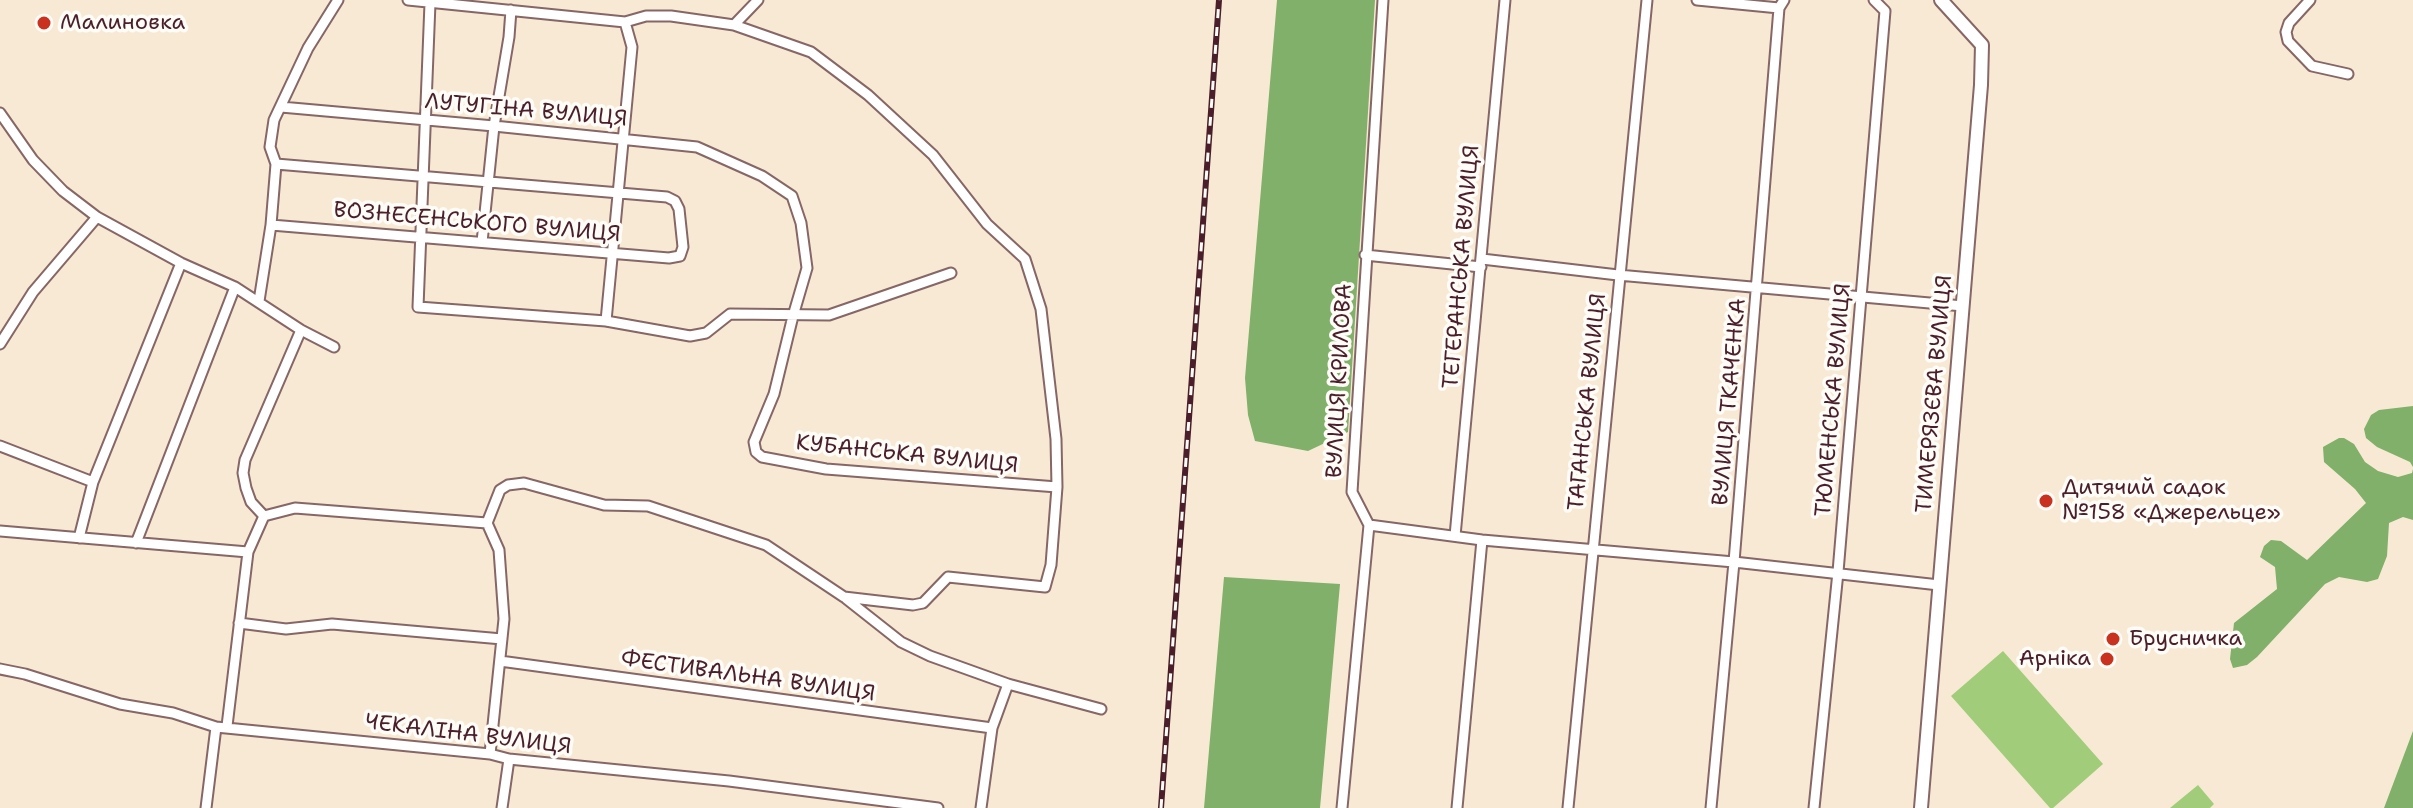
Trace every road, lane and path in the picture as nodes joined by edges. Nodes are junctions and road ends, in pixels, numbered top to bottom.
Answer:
1 (338, 0) edge
2 (408, 0) edge
3 (758, 0) edge
4 (1383, 0) edge
5 (1505, 0) edge
6 (1647, 0) edge
7 (1697, 0) edge
8 (1874, 0) edge
9 (1941, 0) edge
10 (2310, 0) edge
11 (430, 3) junction
12 (1781, 4) edge
13 (511, 10) junction
14 (625, 22) junction
15 (734, 25) junction
16 (2348, 74) dead end
17 (281, 107) junction
18 (0, 113) edge
19 (426, 120) junction
20 (494, 126) junction
21 (624, 138) junction
22 (276, 164) junction
23 (424, 178) junction
24 (488, 183) junction
25 (619, 192) junction
26 (97, 217) junction
27 (271, 225) junction
28 (422, 237) junction
29 (482, 242) junction
30 (613, 251) junction
31 (1365, 255) junction
32 (181, 263) junction
33 (1481, 263) junction
34 (951, 273) dead end
35 (1618, 275) junction
36 (1758, 286) junction
37 (235, 287) junction
38 (1861, 296) junction
39 (259, 301) junction
40 (1963, 306) junction
41 (793, 316) junction
42 (606, 321) junction
43 (301, 330) junction
44 (0, 344) edge
45 (334, 347) dead end
46 (0, 446) edge
47 (756, 452) joint
48 (93, 482) junction
49 (1057, 487) junction
50 (264, 516) junction
51 (487, 523) junction
52 (1369, 525) junction
53 (0, 531) edge
54 (1455, 536) junction
55 (79, 538) junction
56 (1482, 540) junction
57 (136, 543) junction
58 (1591, 549) junction
59 (248, 552) junction
60 (1734, 562) junction
61 (1838, 572) junction
62 (1939, 585) junction
63 (844, 597) junction
64 (239, 623) junction
65 (502, 639) junction
66 (500, 661) junction
67 (0, 669) edge
68 (1008, 684) junction
69 (1101, 709) dead end
70 (221, 726) junction
71 (992, 728) junction
72 (490, 754) junction
73 (509, 759) junction
74 (206, 808) edge
75 (502, 808) edge
76 (938, 808) edge
77 (981, 808) edge
78 (1342, 808) edge
79 (1457, 808) edge
80 (1568, 808) edge
81 (1711, 808) edge
82 (1814, 808) edge
83 (1921, 808) edge

1 - 17 street
2 - 11 street
3 - 15 street
4 - 31 street, ВУЛИЦЯ КРИЛОВА
5 - 33 street, ТЕГЕРАНСЬКА ВУЛИЦЯ
6 - 35 street, ТАГАНСЬКА ВУЛИЦЯ
7 - 12 street
8 - 38 street, ТЮМЕНСЬКА ВУЛИЦЯ
9 - 40 street, ТИМЕРЯЗЄВА ВУЛИЦЯ
10 - 16 street
11 - 13 street
11 - 19 street
12 - 36 street, ВУЛИЦЯ ТКАЧЕНКА
13 - 14 street
13 - 20 street
14 - 15 street
14 - 21 street
15 - 49 street
17 - 19 street, ЛУТУГІНА ВУЛИЦЯ
17 - 22 street
18 - 26 street
19 - 20 street, ЛУТУГІНА ВУЛИЦЯ
19 - 23 street
20 - 21 street, ЛУТУГІНА ВУЛИЦЯ
20 - 24 street
21 - 25 street
21 - 41 street, ЛУТУГІНА ВУЛИЦЯ
22 - 23 street
22 - 27 street
23 - 24 street
23 - 28 street
24 - 25 street
24 - 29 street
25 - 30 street
25 - 30 street, ВОЗНЕСЕНСЬКОГО ВУЛИЦЯ
26 - 32 street
26 - 44 street
27 - 28 street, ВОЗНЕСЕНСЬКОГО ВУЛИЦЯ
27 - 39 street
28 - 29 street, ВОЗНЕСЕНСЬКОГО ВУЛИЦЯ
28 - 42 street
29 - 30 street, ВОЗНЕСЕНСЬКОГО ВУЛИЦЯ
30 - 42 street
31 - 33 street
31 - 52 street, ВУЛИЦЯ КРИЛОВА
32 - 37 street
32 - 48 street
33 - 35 street
33 - 54 street, ТЕГЕРАНСЬКА ВУЛИЦЯ
34 - 41 street
35 - 36 street
35 - 58 street, ТАГАНСЬКА ВУЛИЦЯ
36 - 38 street
36 - 60 street, ВУЛИЦЯ ТКАЧЕНКА
37 - 39 street
37 - 57 street
38 - 40 street
38 - 61 street, ТЮМЕНСЬКА ВУЛИЦЯ
39 - 43 street
40 - 62 street, ТИМЕРЯЗЄВА ВУЛИЦЯ
41 - 42 street
41 - 47 street, ЛУТУГІНА ВУЛИЦЯ
43 - 45 street
43 - 50 street
46 - 48 street
47 - 49 street, КУБАНСЬКА ВУЛИЦЯ
48 - 55 street
49 - 63 street
50 - 51 street
50 - 59 street
51 - 63 street
51 - 65 street
52 - 54 street
52 - 78 street
53 - 55 street
54 - 56 street
55 - 57 street
56 - 58 street
56 - 79 street
57 - 59 street
58 - 60 street
58 - 80 street, ТАГАНСЬКА ВУЛИЦЯ
59 - 64 street
60 - 61 street
60 - 81 street, ВУЛИЦЯ ТКАЧЕНКА
61 - 62 street
61 - 82 street, ТЮМЕНСЬКА ВУЛИЦЯ
62 - 83 street, ТИМЕРЯЗЄВА ВУЛИЦЯ
63 - 68 street
64 - 65 street
64 - 70 street
65 - 66 street
66 - 71 street, ФЕСТИВАЛЬНА ВУЛИЦЯ
66 - 72 street
67 - 70 street, ЧЕКАЛІНА ВУЛИЦЯ
68 - 69 street
68 - 71 street
70 - 72 street, ЧЕКАЛІНА ВУЛИЦЯ
70 - 74 street
71 - 77 street
72 - 73 street, ЧЕКАЛІНА ВУЛИЦЯ
73 - 75 street
73 - 76 street, ЧЕКАЛІНА ВУЛИЦЯ

